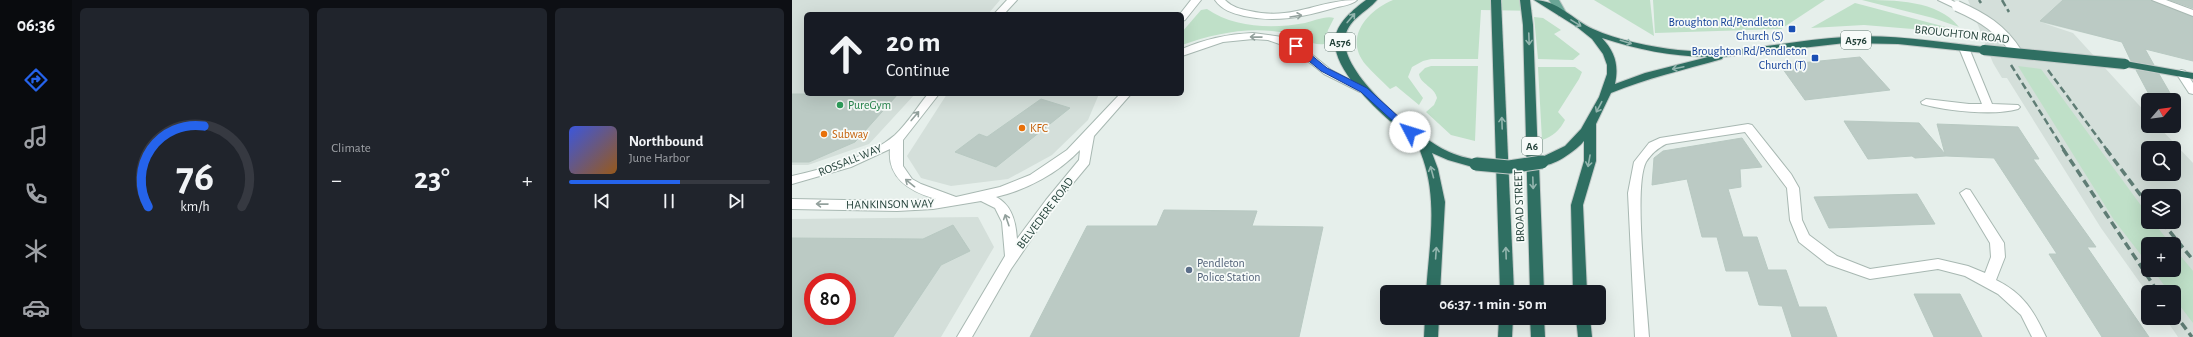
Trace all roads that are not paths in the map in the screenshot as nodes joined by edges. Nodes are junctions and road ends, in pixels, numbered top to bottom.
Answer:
1 (1012, 0) edge
2 (1196, 0) edge
3 (1220, 0) edge
4 (1352, 0) edge
5 (1372, 0) edge
6 (1496, 0) edge
7 (1525, 0) edge
8 (1539, 0) edge
9 (1554, 0) edge
10 (1943, 0) edge
11 (2157, 0) edge
12 (1001, 12) edge
13 (2193, 13) edge
14 (1562, 14) junction
15 (1184, 15) edge
16 (1589, 31) junction
17 (1964, 48) junction
18 (1184, 52) edge
19 (2016, 53) junction
20 (1728, 54) junction
21 (2181, 73) junction
22 (2193, 76) edge
23 (1364, 90) junction
24 (1608, 91) junction
25 (2193, 91) edge
26 (932, 96) edge
27 (1124, 96) edge
28 (1926, 102) dead end
29 (2014, 107) dead end
30 (1989, 109) junction
31 (1590, 123) junction
32 (1088, 134) junction
33 (897, 139) junction
34 (1422, 142) junction
35 (792, 180) edge
36 (1966, 193) dead end
37 (982, 196) junction
38 (959, 201) junction
39 (792, 204) edge
40 (1012, 257) junction
41 (1988, 282) junction
42 (1433, 285) edge
43 (1507, 285) edge
44 (1537, 285) edge
45 (1580, 285) edge
46 (1432, 325) edge
47 (1506, 325) edge
48 (1537, 325) edge
49 (1584, 325) edge
50 (964, 337) edge
51 (1431, 337) edge
52 (1505, 337) edge
53 (1538, 337) edge
54 (1586, 337) edge
55 (1642, 337) edge
56 (2039, 337) edge

1 - 12 street
2 - 15 street
3 -> 4 street
23 -> 5 highway, A576
43 -> 6 highway, BROAD STREET
7 -> 44 highway, BROAD STREET / A6
8 - 14 highway, A576
9 - 14 main road, A576
10 - 19 street, bridge
11 - 13 street
14 -> 16 highway, A576
16 -> 20 highway, BROUGHTON ROAD / A576
16 - 24 highway, A576
17 - 19 highway, BROUGHTON ROAD / A576, bridge
17 - 20 highway, BROUGHTON ROAD / A576
17 - 30 street
23 -> 18 street
19 - 21 highway, BROUGHTON ROAD / A576, bridge
20 -> 24 highway, BROUGHTON ROAD / A576
21 - 22 highway, BROUGHTON ROAD / A576
21 - 25 street
23 - 34 highway, A576
24 -> 31 highway, A576
33 -> 26 street, ROSSALL WAY
27 - 32 street
28 - 30 street
29 - 30 street
31 - 34 highway, A576, bridge
31 -> 45 highway
32 - 37 street, HANKINSON WAY
32 - 40 street, BELVEDERE ROAD
33 - 35 street, ROSSALL WAY
38 -> 33 street
42 -> 34 highway
36 - 41 street
37 - 38 street, HANKINSON WAY
40 -> 37 street
38 -> 39 street, HANKINSON WAY
40 - 50 street, BELVEDERE ROAD
41 - 55 street
41 - 56 street
46 - 51 highway
47 - 52 highway
48 - 53 highway
49 - 54 highway

